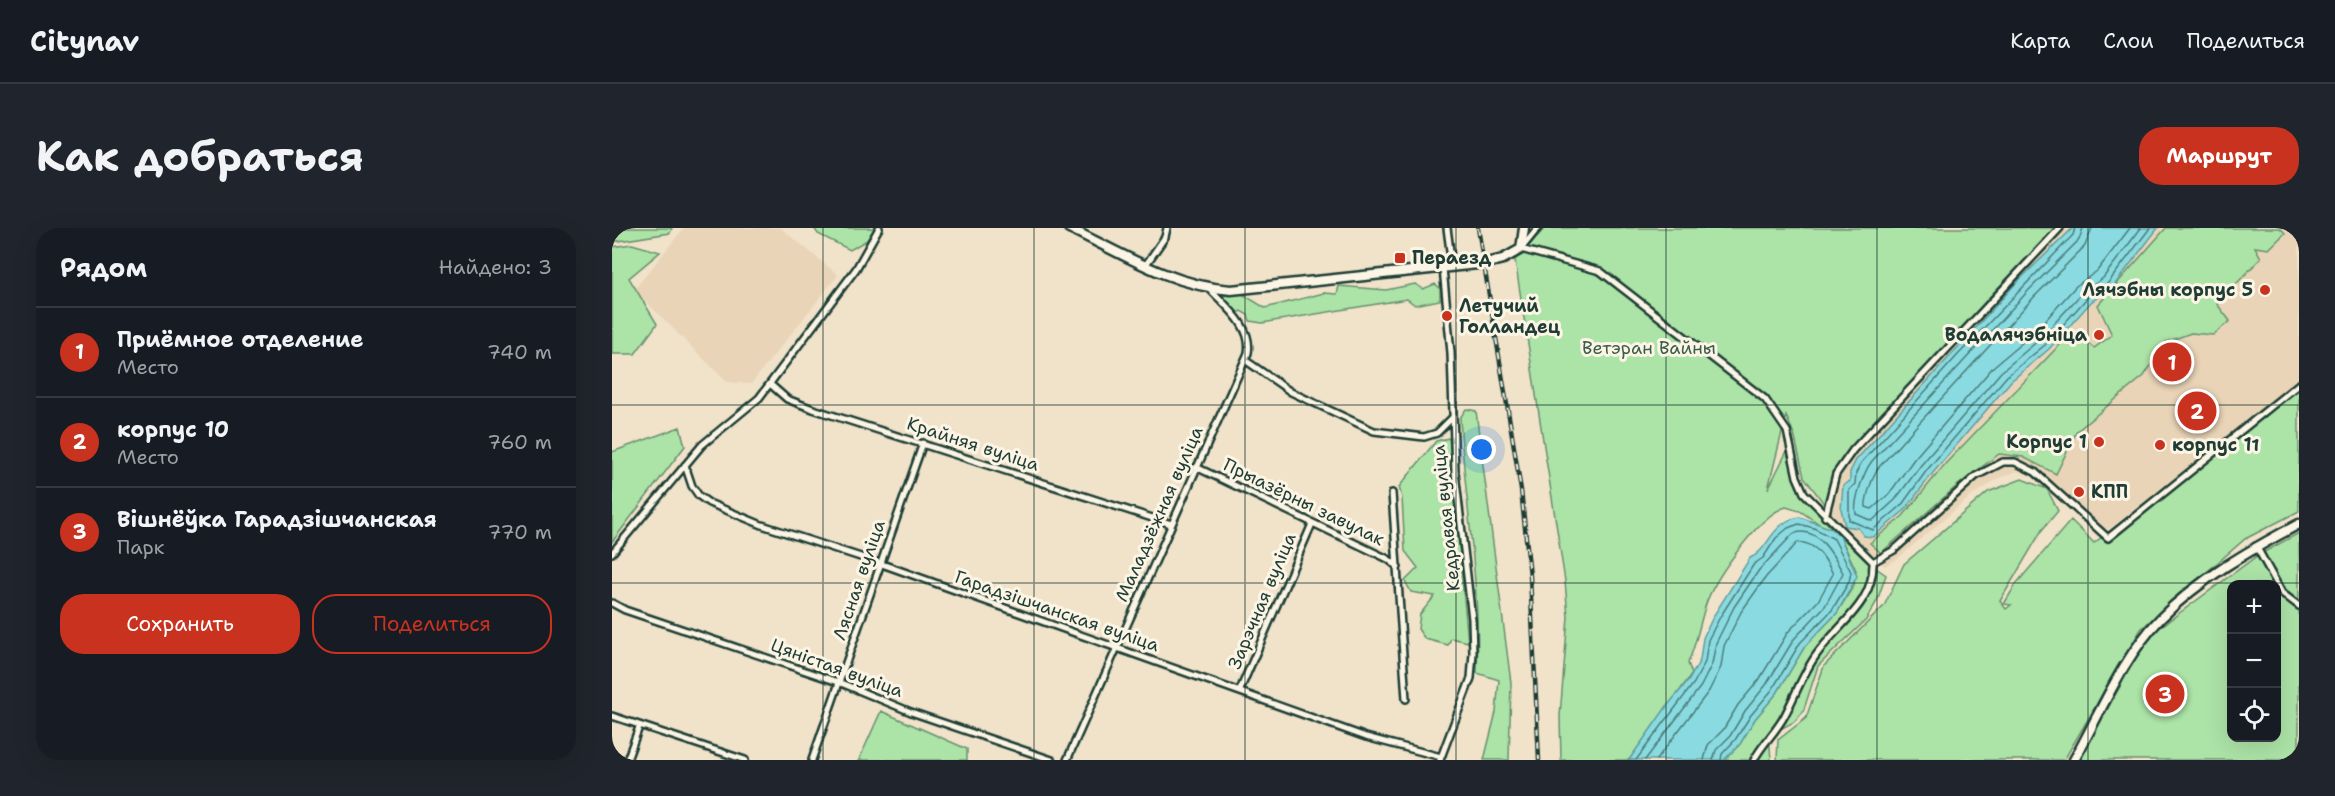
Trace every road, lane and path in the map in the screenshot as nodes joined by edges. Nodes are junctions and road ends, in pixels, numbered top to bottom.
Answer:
1 (879, 228) edge
2 (1069, 228) edge
3 (1167, 228) edge
4 (1447, 228) edge
5 (1524, 228) edge
6 (1538, 228) edge
7 (2060, 228) edge
8 (1521, 249) junction
9 (1145, 266) junction
10 (1452, 266) junction
11 (1443, 268) junction
12 (1209, 288) junction
13 (1245, 360) junction
14 (770, 384) junction
15 (2299, 384) edge
16 (1452, 418) junction
17 (923, 443) junction
18 (685, 465) junction
19 (1196, 467) junction
20 (1392, 493) dead end
21 (1825, 517) junction
22 (1171, 524) junction
23 (1312, 524) junction
24 (2299, 524) edge
25 (2256, 546) junction
26 (612, 553) edge
27 (1873, 562) junction
28 (879, 563) junction
29 (1398, 567) junction
30 (612, 603) edge
31 (2299, 606) edge
32 (1116, 648) junction
33 (841, 683) junction
34 (1240, 690) junction
35 (1406, 699) dead end
36 (612, 716) edge
37 (639, 726) junction
38 (723, 753) junction
39 (1755, 757) edge
40 (1440, 759) edge
41 (627, 760) edge
42 (721, 760) edge
43 (745, 760) edge
44 (812, 760) edge
45 (1052, 760) edge
46 (1066, 760) edge
47 (2074, 760) edge

1 - 14 street
2 - 9 main road
3 - 9 street
4 - 10 street
5 - 8 main road
6 - 8 street
7 - 21 street
8 - 10 main road
8 - 21 street
9 - 12 main road
10 - 11 main road
11 - 12 main road
11 - 16 street, Кедравая вуліца
12 - 13 street, Маладзёжная вуліца
13 - 16 street
13 - 19 street, Маладзёжная вуліца
14 - 17 street, Крайняя вуліца
14 - 18 street
15 - 27 street
16 - 40 street, Кедравая вуліца
17 - 22 street, Крайняя вуліца
17 - 28 street, Лясная вуліца
18 - 26 street
18 - 28 street, Гарадзішчанская вуліца
19 - 22 street, Маладзёжная вуліца
19 - 23 street, Прыазёрны завулак
20 - 29 street
21 - 27 street
22 - 32 street, Маладзёжная вуліца
23 - 29 street, Прыазёрны завулак
23 - 34 street, Зарэчная вуліца
24 - 25 main road
25 - 31 street
25 - 47 main road
27 - 39 street
28 - 32 street, Гарадзішчанская вуліца
28 - 33 street, Лясная вуліца
29 - 35 street
30 - 33 street, Цяністая вуліца
32 - 34 street, Гарадзішчанская вуліца
32 - 46 street, Маладзёжная вуліца
33 - 44 street, Лясная вуліца
33 - 45 street, Цяністая вуліца
34 - 40 street, Гарадзішчанская вуліца
36 - 37 street
37 - 38 street
37 - 41 street
38 - 42 street
38 - 43 street

